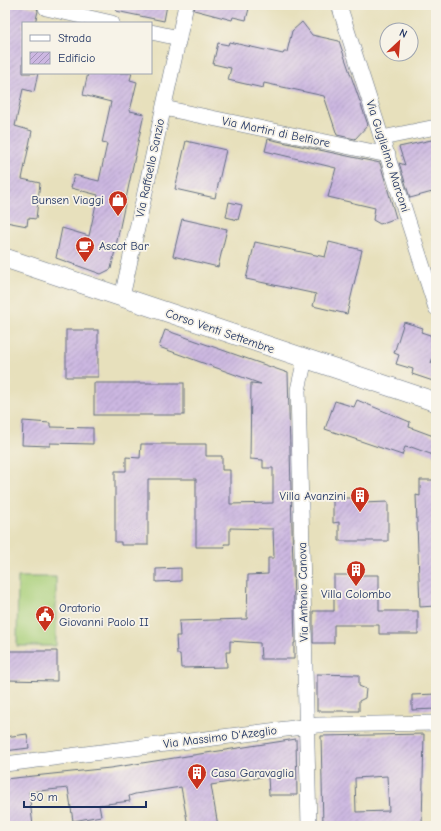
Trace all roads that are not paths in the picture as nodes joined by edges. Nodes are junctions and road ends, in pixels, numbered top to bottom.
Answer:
1 (186, 5) edge
2 (339, 5) edge
3 (46, 8) dead end
4 (108, 22) edge
5 (152, 32) edge
6 (179, 38) junction
7 (164, 108) junction
8 (436, 127) edge
9 (382, 138) junction
10 (388, 155) junction
11 (5, 258) edge
12 (431, 277) edge
13 (122, 297) junction
14 (436, 308) edge
15 (305, 359) junction
16 (436, 402) edge
17 (436, 722) edge
18 (307, 726) junction
19 (5, 764) edge
20 (309, 826) edge

1 - 6 street, Via Raffaello Sanzio
2 - 9 street, Via Guglielmo Marconi
3 - 4 street
5 - 6 street
6 - 7 street, Via Raffaello Sanzio
7 - 10 street, Via Martiri di Belfiore
7 - 13 street, Via Raffaello Sanzio
8 - 9 street
9 - 10 street, Via Guglielmo Marconi
10 - 12 street, Via Guglielmo Marconi
11 - 13 street, Corso Venti Settembre
12 - 14 street, Via Guglielmo Marconi
13 - 15 street, Corso Venti Settembre
15 - 16 street, Corso Venti Settembre
15 - 18 street, Via Antonio Canova
17 - 18 street, Via Massimo D'Azeglio
18 - 19 street, Via Massimo D'Azeglio
18 - 20 street, Via Antonio Canova

